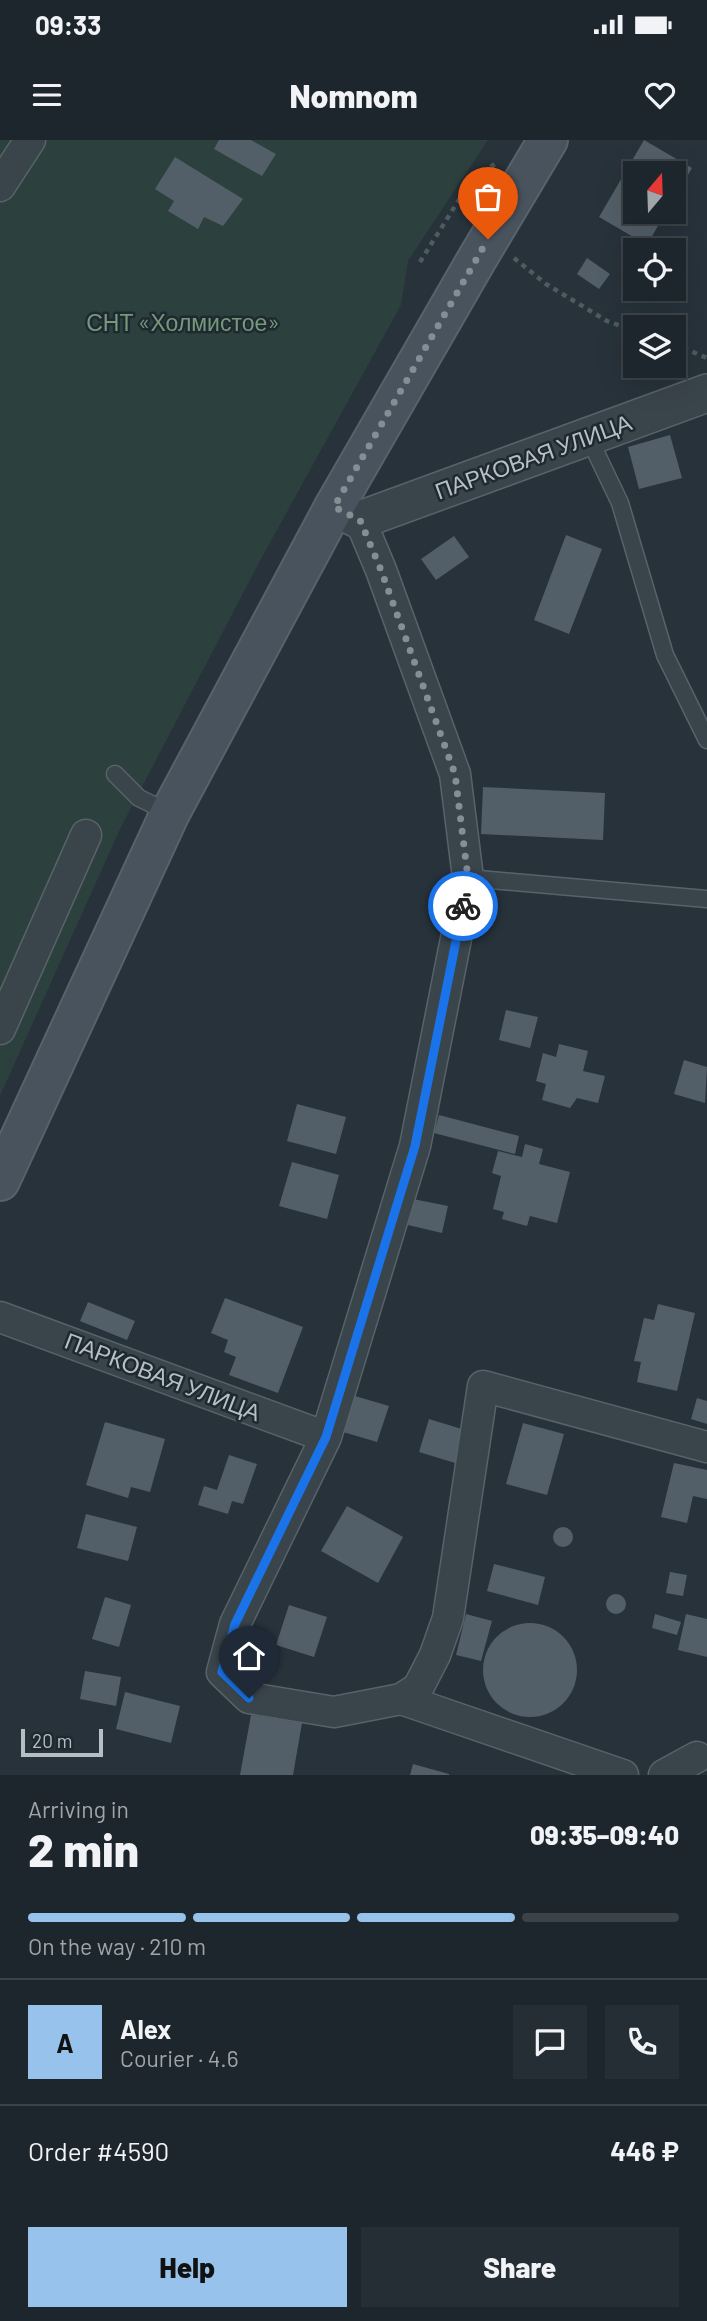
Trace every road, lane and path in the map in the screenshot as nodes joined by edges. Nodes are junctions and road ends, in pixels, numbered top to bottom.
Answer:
1 (30, 140) edge
2 (548, 140) edge
3 (499, 162) dead end
4 (0, 186) edge
5 (488, 239) junction
6 (419, 262) dead end
7 (623, 327) edge
8 (686, 349) edge
9 (707, 358) edge
10 (707, 393) edge
11 (588, 436) junction
12 (347, 514) junction
13 (707, 740) edge
14 (115, 774) dead end
15 (170, 813) junction
16 (86, 835) dead end
17 (468, 878) junction
18 (707, 899) edge
19 (0, 1029) edge
20 (0, 1181) edge
21 (0, 1317) edge
22 (326, 1437) junction
23 (707, 1447) edge
24 (401, 1699) junction
25 (697, 1757) dead end
26 (623, 1775) edge
27 (664, 1775) edge

1 - 4 street
2 - 5 main road
3 - 6 path
5 - 7 path
5 - 12 main road
8 - 9 path
10 - 11 street, ПАРКОВАЯ УЛИЦА
11 - 12 street, ПАРКОВАЯ УЛИЦА
11 - 13 lane
12 - 15 main road
12 - 17 street
14 - 15 lane
15 - 20 main road
16 - 19 street
17 - 18 lane
17 - 22 street
21 - 22 street, ПАРКОВАЯ УЛИЦА
22 - 24 street
23 - 24 street
24 - 26 street
25 - 27 street

